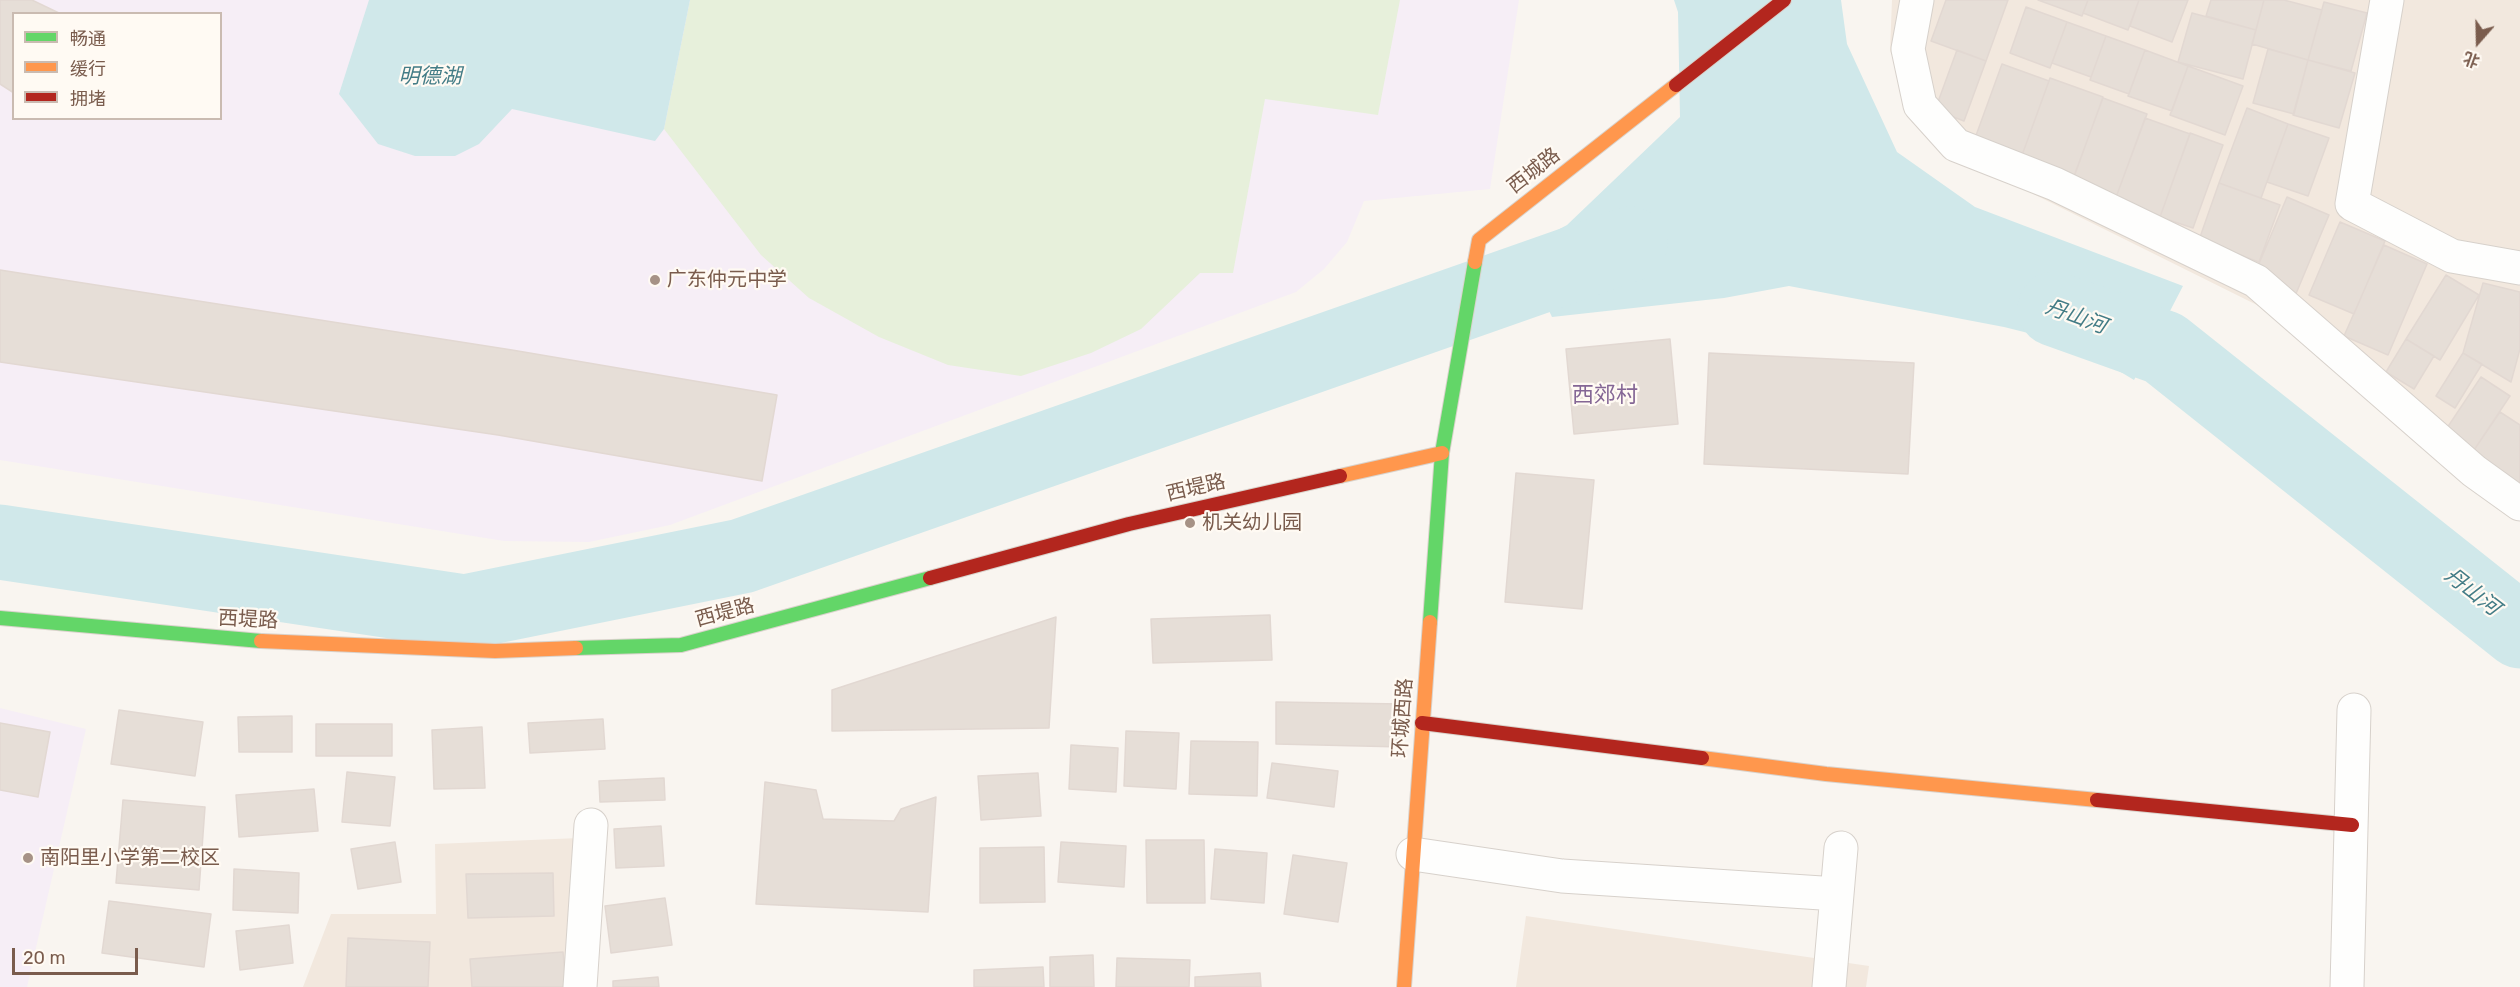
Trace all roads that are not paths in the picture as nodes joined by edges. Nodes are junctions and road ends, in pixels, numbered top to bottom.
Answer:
1 (1784, 0) edge
2 (1917, 0) edge
3 (2388, 0) edge
4 (2520, 268) edge
5 (1442, 453) junction
6 (2520, 504) edge
7 (0, 618) edge
8 (2354, 710) dead end
9 (1422, 723) junction
10 (591, 825) dead end
11 (2352, 825) junction
12 (1841, 848) dead end
13 (1413, 854) junction
14 (1837, 894) junction
15 (580, 987) edge
16 (1404, 987) edge
17 (1829, 987) edge
18 (2347, 987) edge

1 - 5 street, 西城路
2 - 6 street
3 - 4 street
5 - 7 street, 西堤路
5 - 9 street, 环城西路
8 - 11 street
9 - 11 street
9 - 13 street, 环城西路
10 - 15 street
11 - 18 street
12 - 14 street
13 - 14 street
13 - 16 street, 环城西路
14 - 17 street

